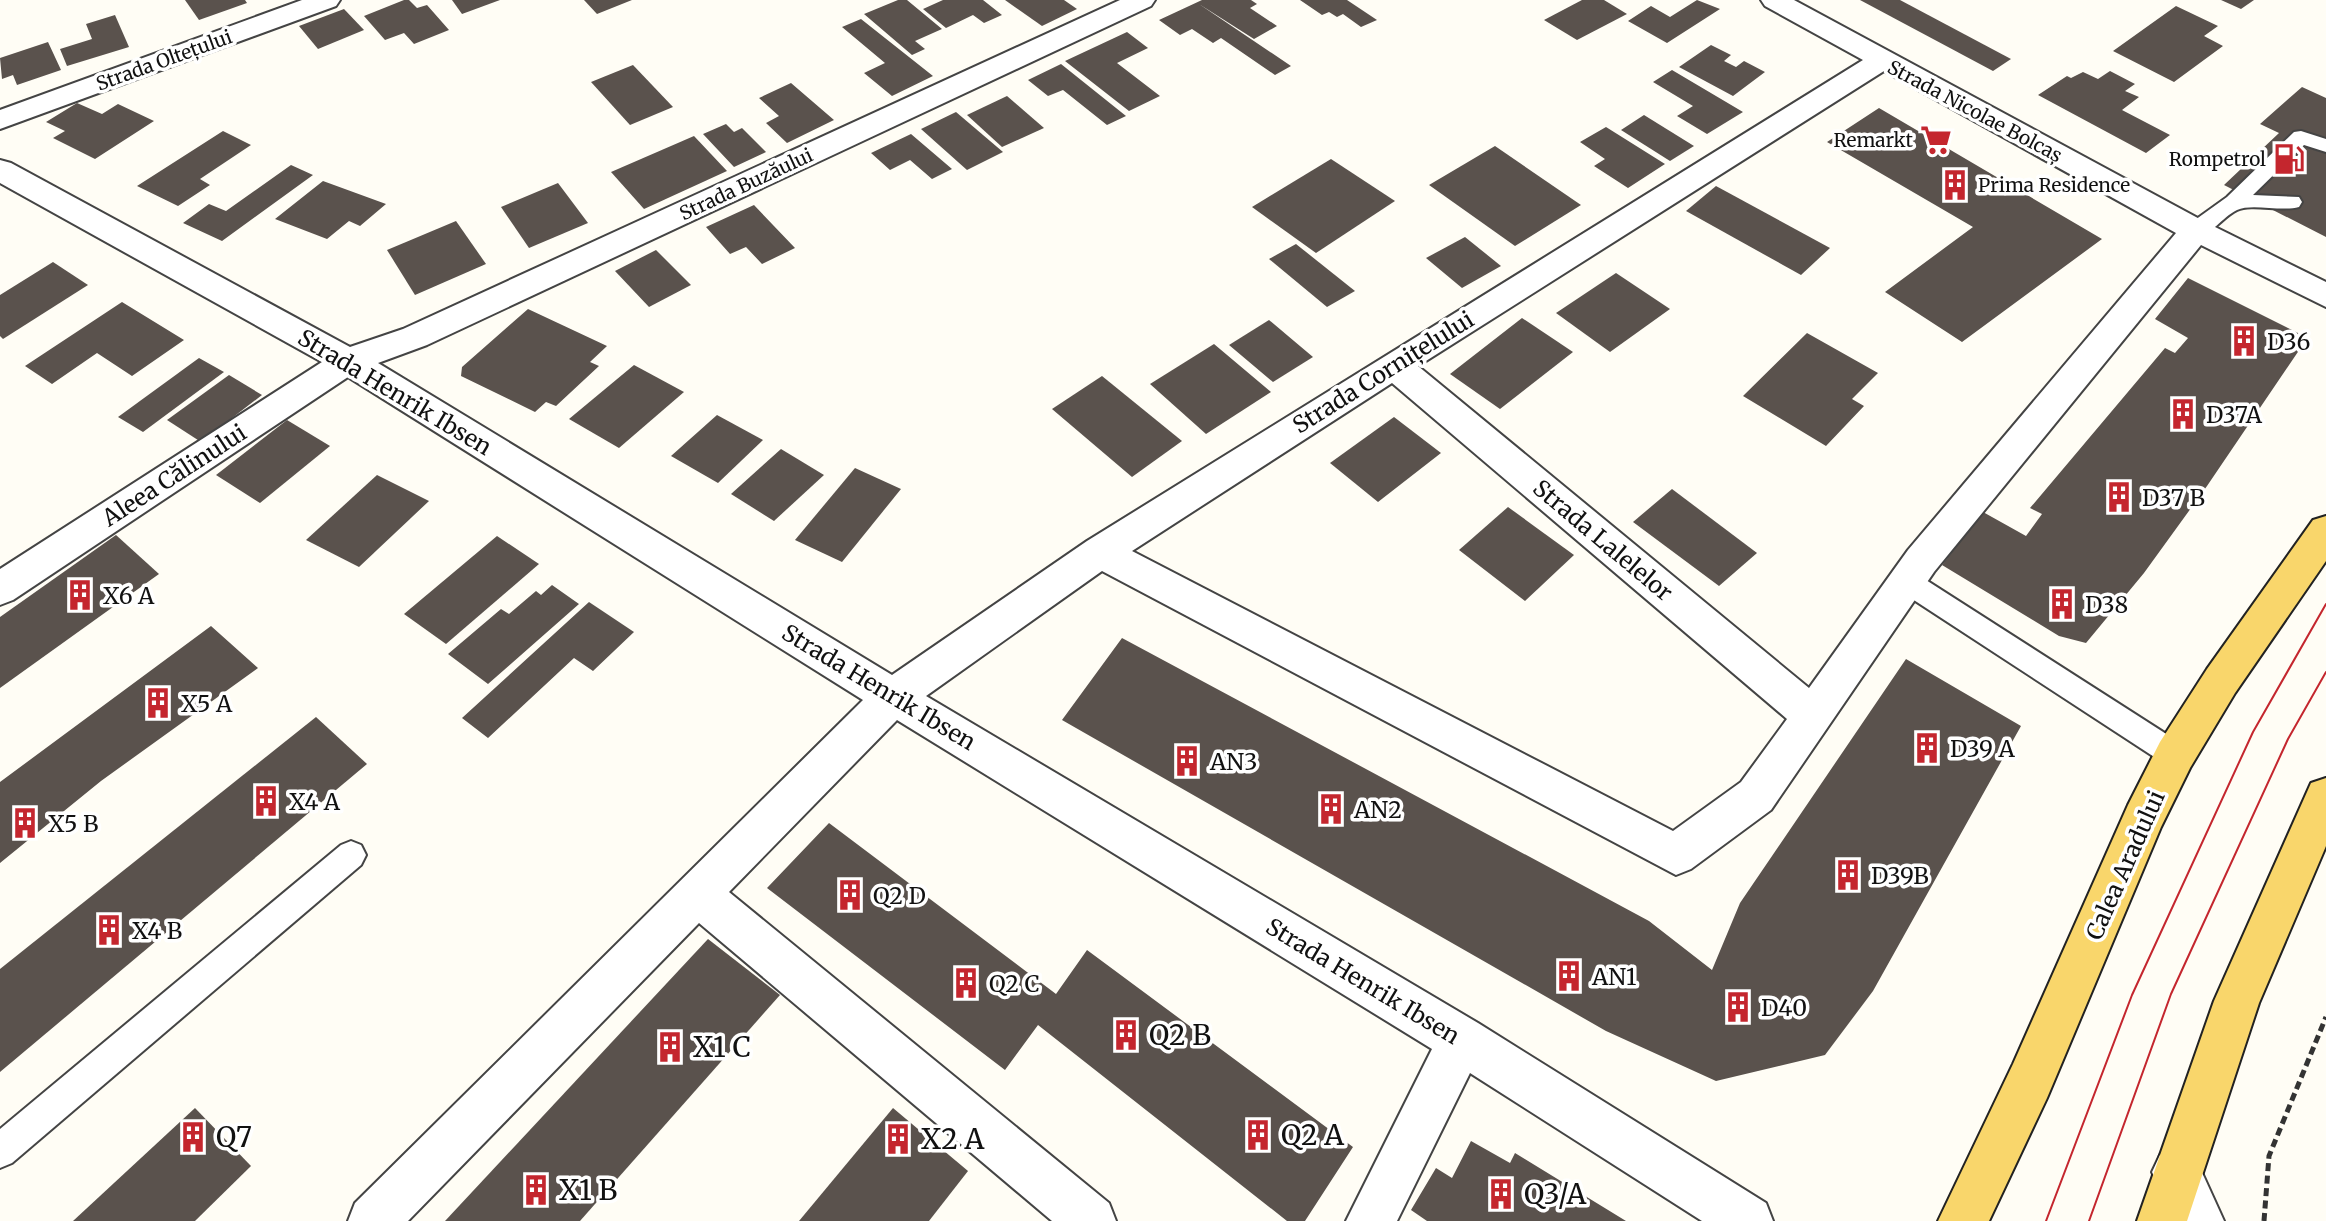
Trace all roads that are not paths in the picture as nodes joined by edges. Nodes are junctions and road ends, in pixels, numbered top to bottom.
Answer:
1 (327, 0) edge
2 (1142, 0) edge
3 (1774, 0) edge
4 (1882, 60) junction
5 (0, 120) edge
6 (2326, 146) edge
7 (0, 170) edge
8 (2234, 202) junction
9 (2292, 202) dead end
10 (2196, 230) junction
11 (2326, 296) edge
12 (348, 361) junction
13 (1394, 365) junction
14 (2326, 531) edge
15 (1100, 552) junction
16 (1906, 581) junction
17 (0, 589) edge
18 (893, 697) junction
19 (1812, 715) junction
20 (2175, 755) junction
21 (2326, 797) edge
22 (351, 855) dead end
23 (698, 894) junction
24 (1461, 1040) junction
25 (0, 1152) edge
26 (2177, 1172) junction
27 (373, 1221) edge
28 (1091, 1221) edge
29 (1371, 1221) edge
30 (1748, 1221) edge
31 (1964, 1221) edge
32 (2162, 1221) edge
33 (2199, 1221) edge

1 - 5 street, Strada Oltețului
2 - 12 street, Strada Buzăului
3 - 4 street, Strada Nicolae Bolcaș
4 - 10 street, Strada Nicolae Bolcaș
4 - 13 street, Strada Cornițelului
6 - 8 lane
7 - 12 street, Strada Henrik Ibsen
8 - 9 lane
8 - 10 lane
10 - 11 street, Strada Nicolae Bolcaș
10 - 16 street
12 - 17 street, Aleea Călinului
12 - 18 street, Strada Henrik Ibsen
13 - 15 street, Strada Cornițelului
13 - 19 street, Strada Lalelelor
14 - 20 main road, Calea Aradului
15 - 18 street, Strada Cornițelului
15 - 19 street
16 - 19 street
16 - 20 lane
18 - 23 street, Strada Cornițelului
18 - 24 street, Strada Henrik Ibsen
20 - 31 main road, Calea Aradului
21 - 26 main road
22 - 25 lane
23 - 27 street, Strada Cornițelului
23 - 28 street
24 - 29 street
24 - 30 street, Strada Henrik Ibsen
26 - 32 main road
26 - 33 street

